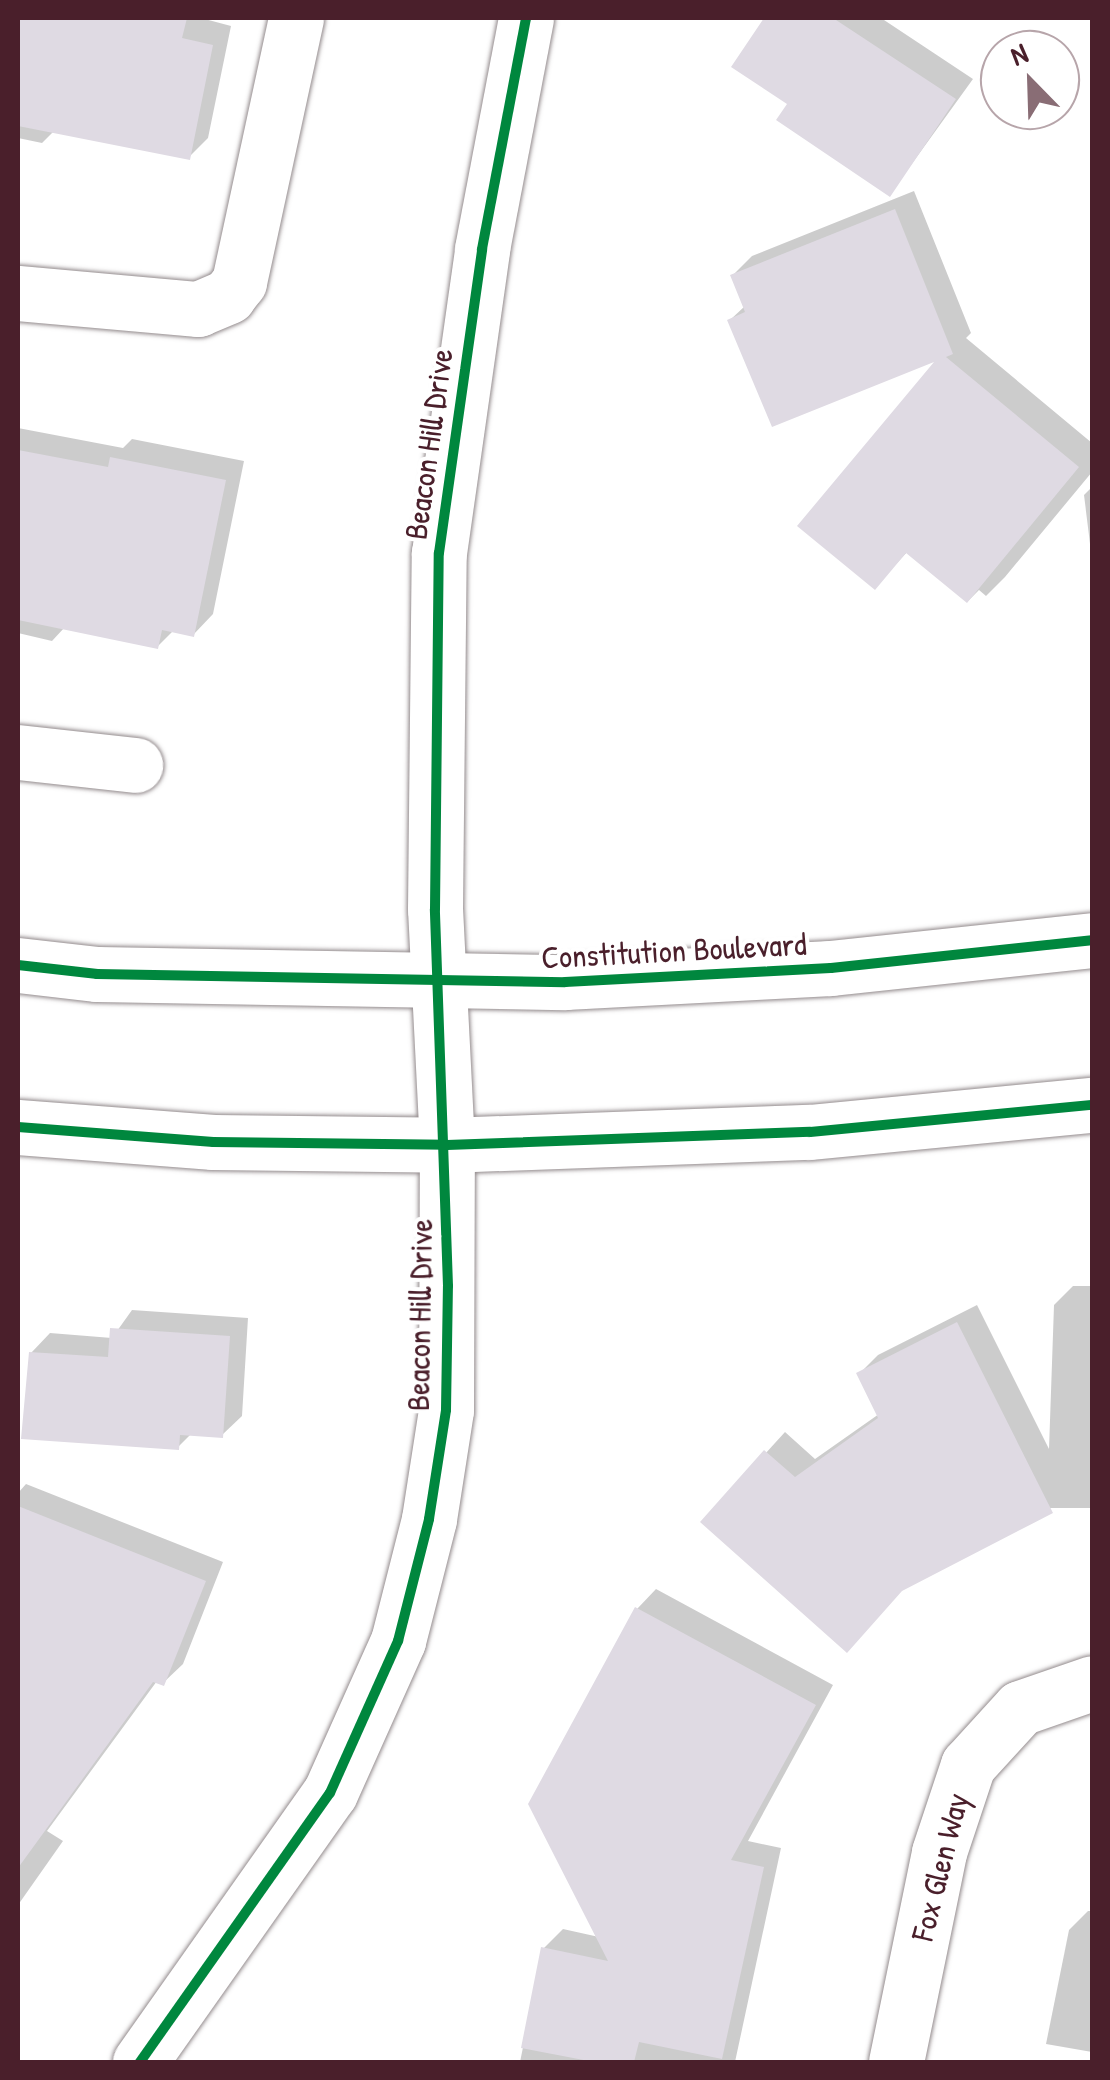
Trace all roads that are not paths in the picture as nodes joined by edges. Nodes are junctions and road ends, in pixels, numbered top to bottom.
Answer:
1 (296, 18) edge
2 (526, 18) edge
3 (18, 293) edge
4 (18, 752) edge
5 (135, 765) dead end
6 (1092, 940) edge
7 (18, 965) edge
8 (440, 985) junction
9 (1092, 1105) edge
10 (18, 1127) edge
11 (447, 1145) junction
12 (1092, 1682) edge
13 (140, 2062) edge
14 (896, 2062) edge

1 - 3 street
2 - 8 street, Beacon Hill Drive
4 - 5 street
6 - 8 street, Constitution Boulevard
7 - 8 street, Constitution Boulevard
8 - 11 street, Beacon Hill Drive
9 - 11 street
10 - 11 street
11 - 13 street, Beacon Hill Drive
12 - 14 street, Fox Glen Way

